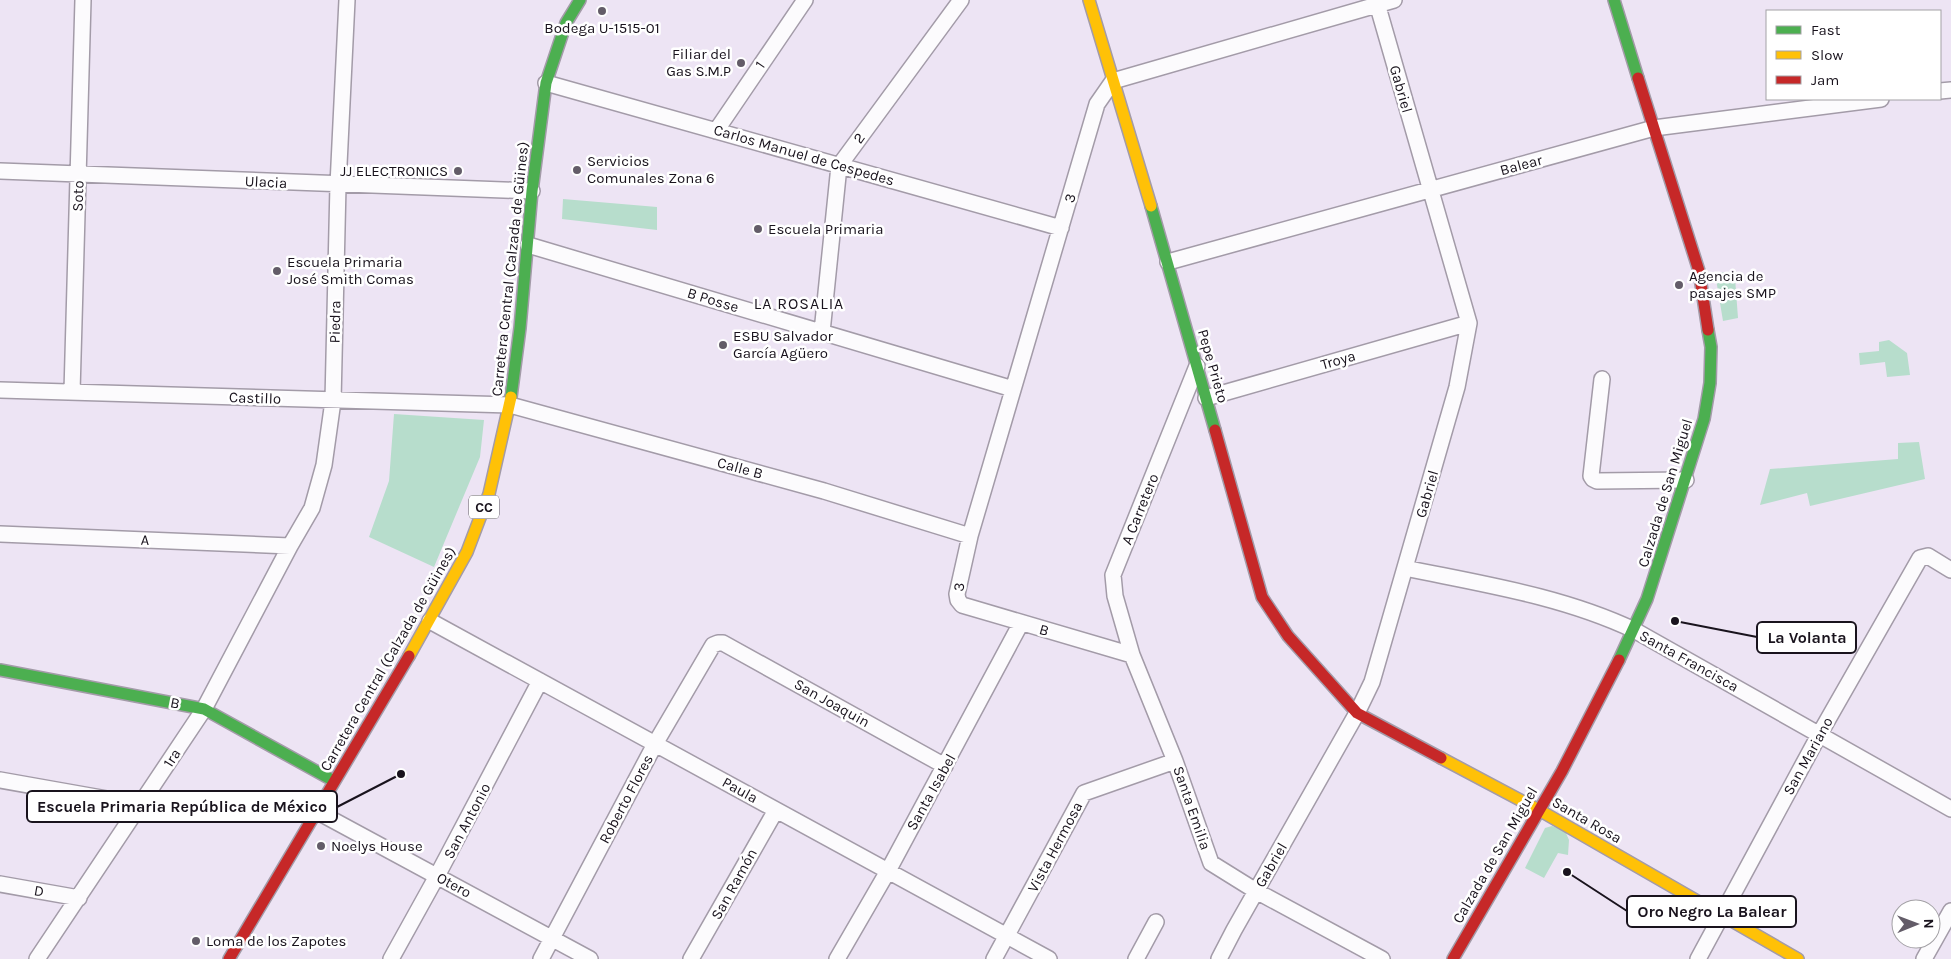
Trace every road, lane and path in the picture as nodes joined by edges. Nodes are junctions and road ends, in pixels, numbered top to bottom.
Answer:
1 (84, 0) edge
2 (347, 0) edge
3 (580, 0) edge
4 (804, 0) edge
5 (961, 0) edge
6 (1089, 0) edge
7 (1394, 0) edge
8 (1614, 0) edge
9 (1376, 2) edge
10 (1113, 81) junction
11 (546, 82) junction
12 (1873, 100) edge
13 (1654, 128) junction
14 (716, 131) junction
15 (839, 166) junction
16 (0, 172) edge
17 (78, 174) junction
18 (338, 185) junction
19 (1431, 190) junction
20 (532, 191) junction
21 (1061, 228) junction
22 (528, 244) junction
23 (1168, 262) junction
24 (1469, 323) junction
25 (822, 332) junction
26 (1197, 366) junction
27 (1602, 379) dead end
28 (1013, 389) junction
29 (0, 390) edge
30 (72, 392) junction
31 (1206, 398) junction
32 (333, 401) junction
33 (510, 405) junction
34 (1686, 480) junction
35 (0, 534) edge
36 (970, 536) junction
37 (290, 546) junction
38 (1405, 568) junction
39 (1951, 570) edge
40 (958, 600) joint
41 (430, 621) junction
42 (1021, 623) junction
43 (1634, 630) junction
44 (718, 643) joint
45 (1132, 655) junction
46 (0, 670) edge
47 (540, 681) junction
48 (204, 709) junction
49 (1357, 713) junction
50 (1819, 735) junction
51 (655, 744) junction
52 (1175, 761) junction
53 (945, 766) junction
54 (0, 780) edge
55 (334, 782) junction
56 (141, 804) junction
57 (1951, 809) edge
58 (776, 810) junction
59 (1538, 810) junction
60 (318, 812) junction
61 (888, 871) junction
62 (437, 876) junction
63 (0, 884) edge
64 (1256, 891) junction
65 (79, 898) junction
66 (1951, 911) edge
67 (1722, 915) junction
68 (1156, 922) dead end
69 (1007, 936) junction
70 (552, 939) junction
71 (37, 959) edge
72 (230, 959) edge
73 (390, 959) edge
74 (541, 959) edge
75 (590, 959) edge
76 (692, 959) edge
77 (837, 959) edge
78 (994, 959) edge
79 (1049, 959) edge
80 (1136, 959) edge
81 (1219, 959) edge
82 (1382, 959) edge
83 (1453, 959) edge
84 (1698, 959) edge
85 (1798, 959) edge
86 (1924, 959) edge

1 - 17 street, Soto
2 - 18 street, Piedra
3 - 11 main road, Carretera Central (Calzada de Güines) / CC
4 - 14 street, 1
5 - 15 street, 2
6 - 10 main road, Pepe Prieto
7 - 9 street
8 - 13 main road, Calzada de San Miguel
9 - 10 street
9 - 19 street, Gabriel
10 - 21 street, 3
10 - 23 main road, Pepe Prieto
11 - 14 street, Carlos Manuel de Cespedes
11 - 20 main road, Carretera Central (Calzada de Güines) / CC
12 - 13 street, Balear
13 - 19 street, Balear
13 - 34 main road, Calzada de San Miguel
14 - 15 street, Carlos Manuel de Cespedes
15 - 21 street, Carlos Manuel de Cespedes
15 - 25 street
16 - 17 street, Ulacia
17 - 18 street, Ulacia
17 - 30 street, Soto
18 - 20 street, Ulacia
18 - 32 street, Piedra
19 - 23 street, Balear
19 - 24 street, Gabriel
20 - 22 main road, Carretera Central (Calzada de Güines) / CC
21 - 28 street, 3
22 - 25 street, B Posse
22 - 33 main road, Carretera Central (Calzada de Güines) / CC
23 - 26 main road, Pepe Prieto
24 - 31 street, Troya
24 - 38 street, Gabriel
25 - 28 street, B Posse
26 - 31 main road, Pepe Prieto
26 - 45 street, A Carretero
27 - 34 street
28 - 36 street, 3
29 - 30 street, Castillo
30 - 32 street, Castillo
31 - 49 main road, Pepe Prieto
32 - 33 street, Castillo
32 - 37 street, Piedra
33 - 36 street, Calle B
33 - 41 main road, Carretera Central (Calzada de Güines) / CC
34 - 43 main road, Calzada de San Miguel
35 - 37 street, A
36 - 40 street, 3
37 - 48 street, 1ra
38 - 43 street, Santa Francisca
38 - 49 street, Gabriel
39 - 50 street, San Mariano
40 - 42 street, B
41 - 47 street, Paula
41 - 55 main road, Carretera Central (Calzada de Güines) / CC
42 - 45 street, B
42 - 53 street, Santa Isabel
43 - 50 street, Santa Francisca
43 - 59 main road, Calzada de San Miguel
44 - 51 street, Roberto Flores
44 - 53 street, San Joaquin
45 - 52 street, Santa Emilia
46 - 48 main road, B
47 - 51 street, Paula
47 - 62 street, San Antonio
48 - 55 main road, B
48 - 56 street, 1ra
49 - 59 main road, Santa Rosa
49 - 64 street, Gabriel
50 - 57 street, Santa Francisca
50 - 67 street, San Mariano
51 - 58 street, Paula
51 - 70 street, Roberto Flores
52 - 64 street, Santa Emilia
52 - 69 street, Vista Hermosa
53 - 61 street, Santa Isabel
54 - 56 street
55 - 60 main road, Carretera Central (Calzada de Güines) / CC
56 - 65 street, 1ra
58 - 61 street, Paula
58 - 76 street, San Ramón
59 - 67 main road, Santa Rosa
59 - 83 main road, Calzada de San Miguel
60 - 62 street, Otero
60 - 72 main road, Carretera Central (Calzada de Güines) / CC
61 - 69 street, Paula
61 - 77 street, Santa Isabel
62 - 70 street, Otero
62 - 73 street, San Antonio
63 - 65 street, D
64 - 81 street, Gabriel
64 - 82 street, Santa Emilia
65 - 71 street, 1ra
66 - 86 street
67 - 84 street, San Mariano
67 - 85 main road, Santa Rosa
68 - 80 street
69 - 78 street, Vista Hermosa
69 - 79 street, Paula
70 - 74 street, Roberto Flores
70 - 75 street, Otero

